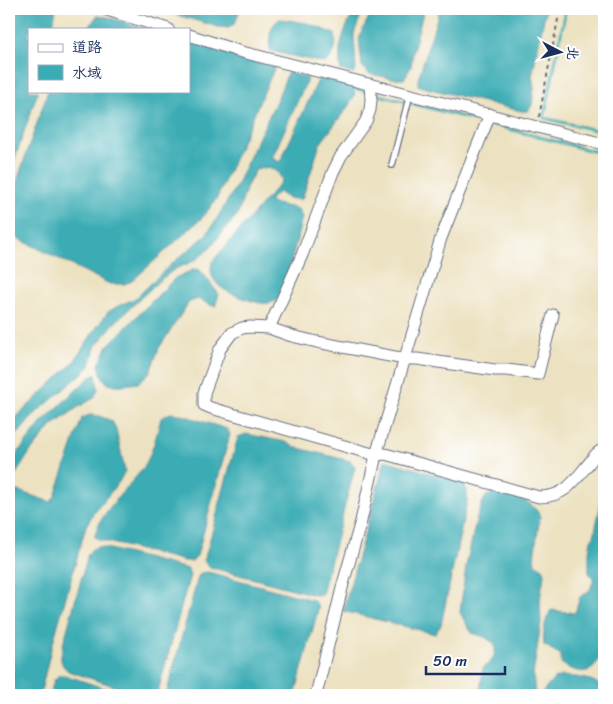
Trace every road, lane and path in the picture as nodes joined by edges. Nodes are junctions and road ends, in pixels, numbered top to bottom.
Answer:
1 (104, 9) edge
2 (560, 9) edge
3 (165, 28) edge
4 (190, 35) edge
5 (370, 84) junction
6 (410, 94) junction
7 (490, 114) junction
8 (537, 126) junction
9 (604, 144) edge
10 (392, 165) dead end
11 (553, 315) dead end
12 (269, 328) junction
13 (405, 359) junction
14 (604, 449) edge
15 (376, 455) junction
16 (316, 695) edge

1 - 3 street
2 - 8 path
4 - 5 street
5 - 6 street
5 - 12 street
6 - 7 street
6 - 10 lane
7 - 8 street
7 - 13 street
8 - 9 street
11 - 13 street
12 - 13 street
12 - 15 street
13 - 15 street
14 - 15 street
15 - 16 street

